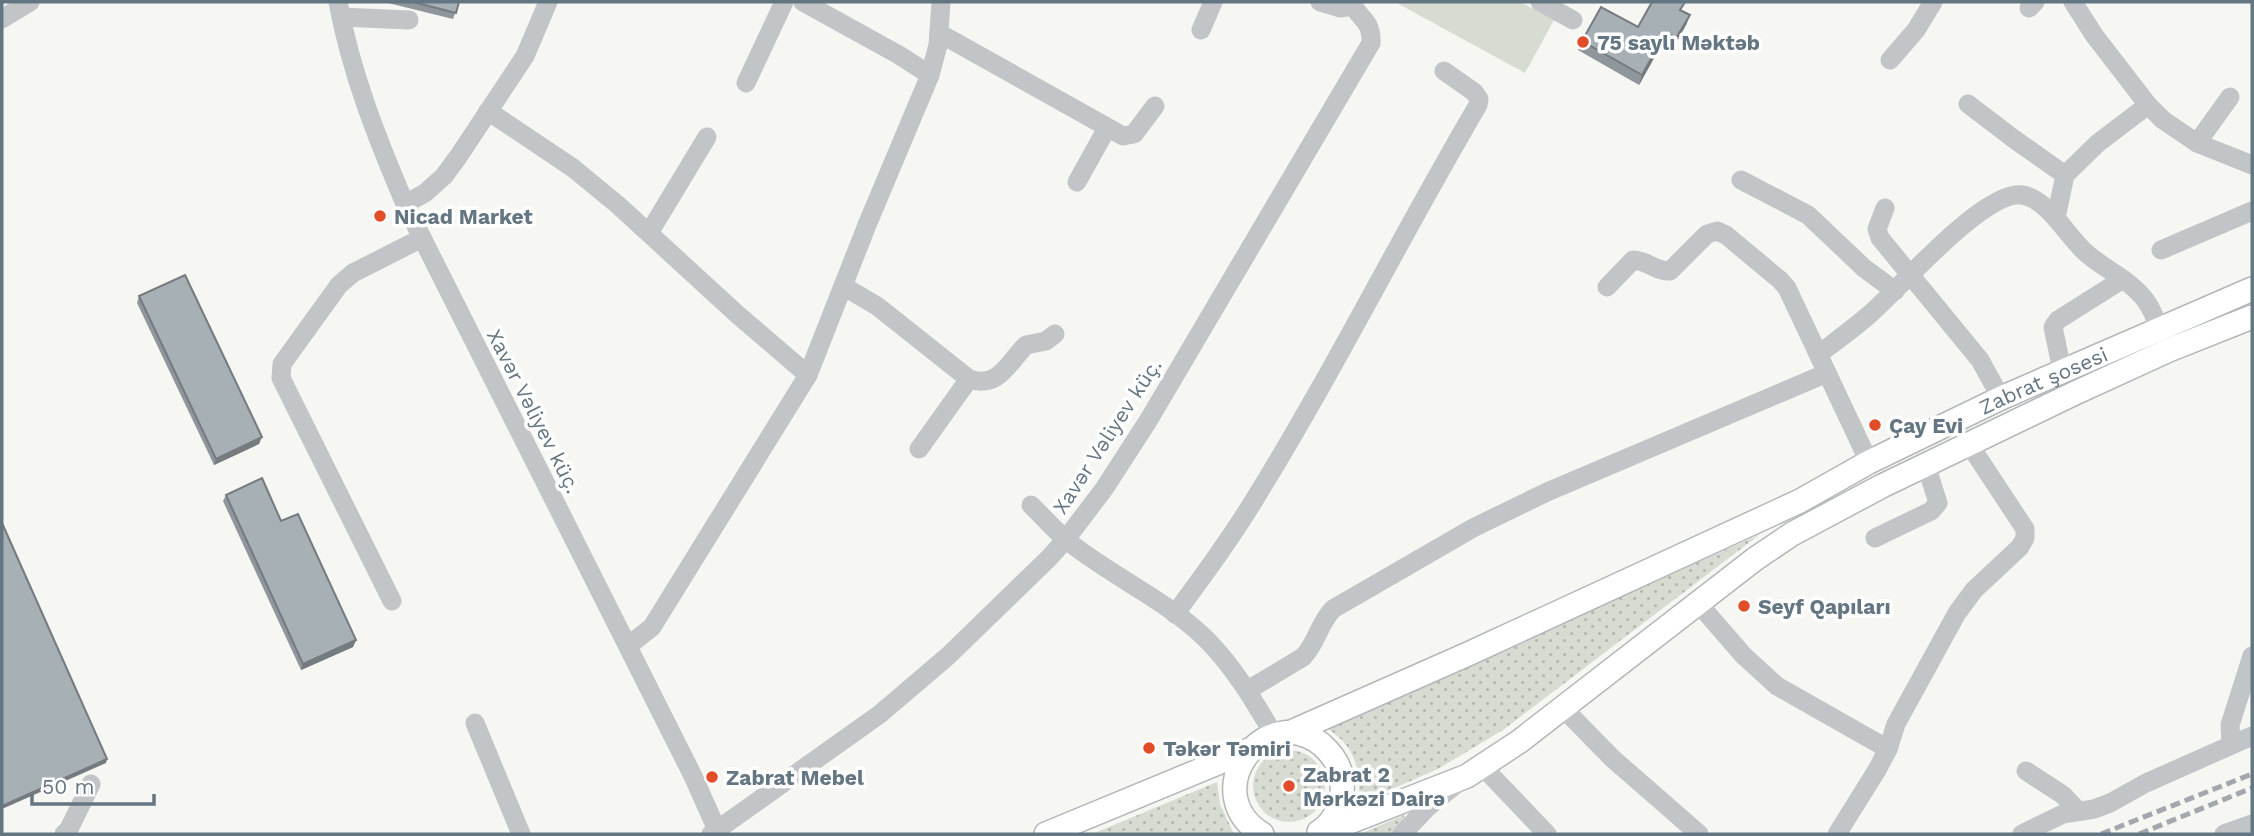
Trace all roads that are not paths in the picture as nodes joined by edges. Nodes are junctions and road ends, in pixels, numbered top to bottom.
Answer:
1 (30, 2) edge
2 (548, 2) edge
3 (784, 2) edge
4 (803, 2) edge
5 (941, 2) edge
6 (1213, 2) edge
7 (1320, 2) edge
8 (1540, 2) edge
9 (1933, 2) edge
10 (2073, 2) edge
11 (1352, 4) edge
12 (340, 10) edge
13 (2, 19) edge
14 (409, 20) dead end
15 (1573, 20) dead end
16 (1201, 30) dead end
17 (939, 33) junction
18 (1890, 60) dead end
19 (1444, 71) dead end
20 (930, 75) junction
21 (746, 82) dead end
22 (2230, 97) dead end
23 (1968, 103) dead end
24 (2148, 105) junction
25 (1155, 106) dead end
26 (488, 111) junction
27 (1107, 128) junction
28 (707, 137) dead end
29 (2197, 143) junction
30 (2252, 166) edge
31 (2065, 175) junction
32 (1741, 180) dead end
33 (1077, 182) dead end
34 (405, 204) junction
35 (1885, 208) dead end
36 (2252, 211) edge
37 (2056, 218) junction
38 (649, 233) junction
39 (422, 238) junction
40 (2161, 250) dead end
41 (1909, 273) junction
42 (2123, 279) junction
43 (843, 286) junction
44 (1607, 287) dead end
45 (2252, 289) edge
46 (1895, 291) junction
47 (2252, 317) edge
48 (2160, 330) junction
49 (1055, 334) dead end
50 (1819, 354) junction
51 (2063, 370) junction
52 (1827, 373) junction
53 (808, 375) junction
54 (969, 379) junction
55 (2001, 398) junction
56 (1969, 444) junction
57 (919, 449) dead end
58 (1869, 462) junction
59 (1926, 465) junction
60 (1031, 505) dead end
61 (1875, 538) dead end
62 (1066, 539) junction
63 (392, 601) dead end
64 (1698, 603) junction
65 (1175, 614) junction
66 (628, 646) junction
67 (2252, 656) edge
68 (1248, 690) junction
69 (1563, 708) junction
70 (475, 723) dead end
71 (1282, 734) junction
72 (2252, 736) edge
73 (2231, 745) junction
74 (1888, 749) junction
75 (1249, 750) junction
76 (1475, 771) junction
77 (2026, 771) dead end
78 (91, 784) dead end
79 (2078, 810) junction
80 (2252, 824) edge
81 (1330, 827) edge
82 (714, 832) edge
83 (1258, 833) edge
84 (2229, 833) edge
85 (64, 834) edge
86 (521, 834) edge
87 (1046, 834) edge
88 (1402, 834) edge
89 (1547, 834) edge
90 (1699, 834) edge
91 (1837, 834) edge
92 (2022, 834) edge

1 - 13 street
2 - 26 street
3 - 21 street
4 - 20 street
5 - 17 street
6 - 16 street
7 - 11 street
8 - 15 street
9 - 18 street
10 - 24 street
11 - 62 street, Xavər Vəliyev küç.
12 - 14 street
12 - 34 street, Xavər Vəliyev küç.
17 - 20 street
17 - 27 street
19 - 65 street
20 - 43 street
22 - 29 street
23 - 31 street
24 - 29 street
24 - 31 street
25 - 27 street
26 - 34 street
26 - 38 street
27 - 33 street
28 - 38 street
29 - 30 street
31 - 37 street
32 - 46 street
34 - 39 street, Xavər Vəliyev küç.
35 - 41 street
36 - 40 street
37 - 41 street
37 - 42 street
38 - 53 street
39 - 63 street
39 - 66 street, Xavər Vəliyev küç.
41 - 46 street
41 - 55 street
42 - 48 street
42 - 51 street
43 - 53 street
43 - 54 street
44 - 50 street
45 - 48 main road, Zabrat şosesi
46 - 50 street
47 - 56 main road, Zabrat şosesi
48 - 51 main road, Zabrat şosesi
49 - 54 street
50 - 52 street
51 - 55 main road, Zabrat şosesi
52 - 58 street
52 - 68 street
53 - 66 street
54 - 57 street
55 - 58 main road, Zabrat şosesi
56 - 59 main road, Zabrat şosesi
56 - 74 street
58 - 71 main road, Zabrat şosesi
59 - 61 street
59 - 64 main road, Zabrat şosesi
60 - 62 street
62 - 65 street
62 - 82 street, Xavər Vəliyev küç.
64 - 69 main road, Zabrat şosesi
64 - 74 street
65 - 68 street
66 - 82 street, Xavər Vəliyev küç.
67 - 73 street
68 - 71 street
69 - 76 main road, Zabrat şosesi
69 - 90 street
70 - 86 street
71 - 75 main road, Zabrat şosesi
71 - 81 main road
72 - 73 street
73 - 79 street
74 - 91 street
75 - 83 main road
75 - 87 main road, Zabrat şosesi
76 - 81 main road, Zabrat şosesi
76 - 88 street
76 - 89 street
77 - 79 street
78 - 85 street
79 - 92 street
80 - 84 street

